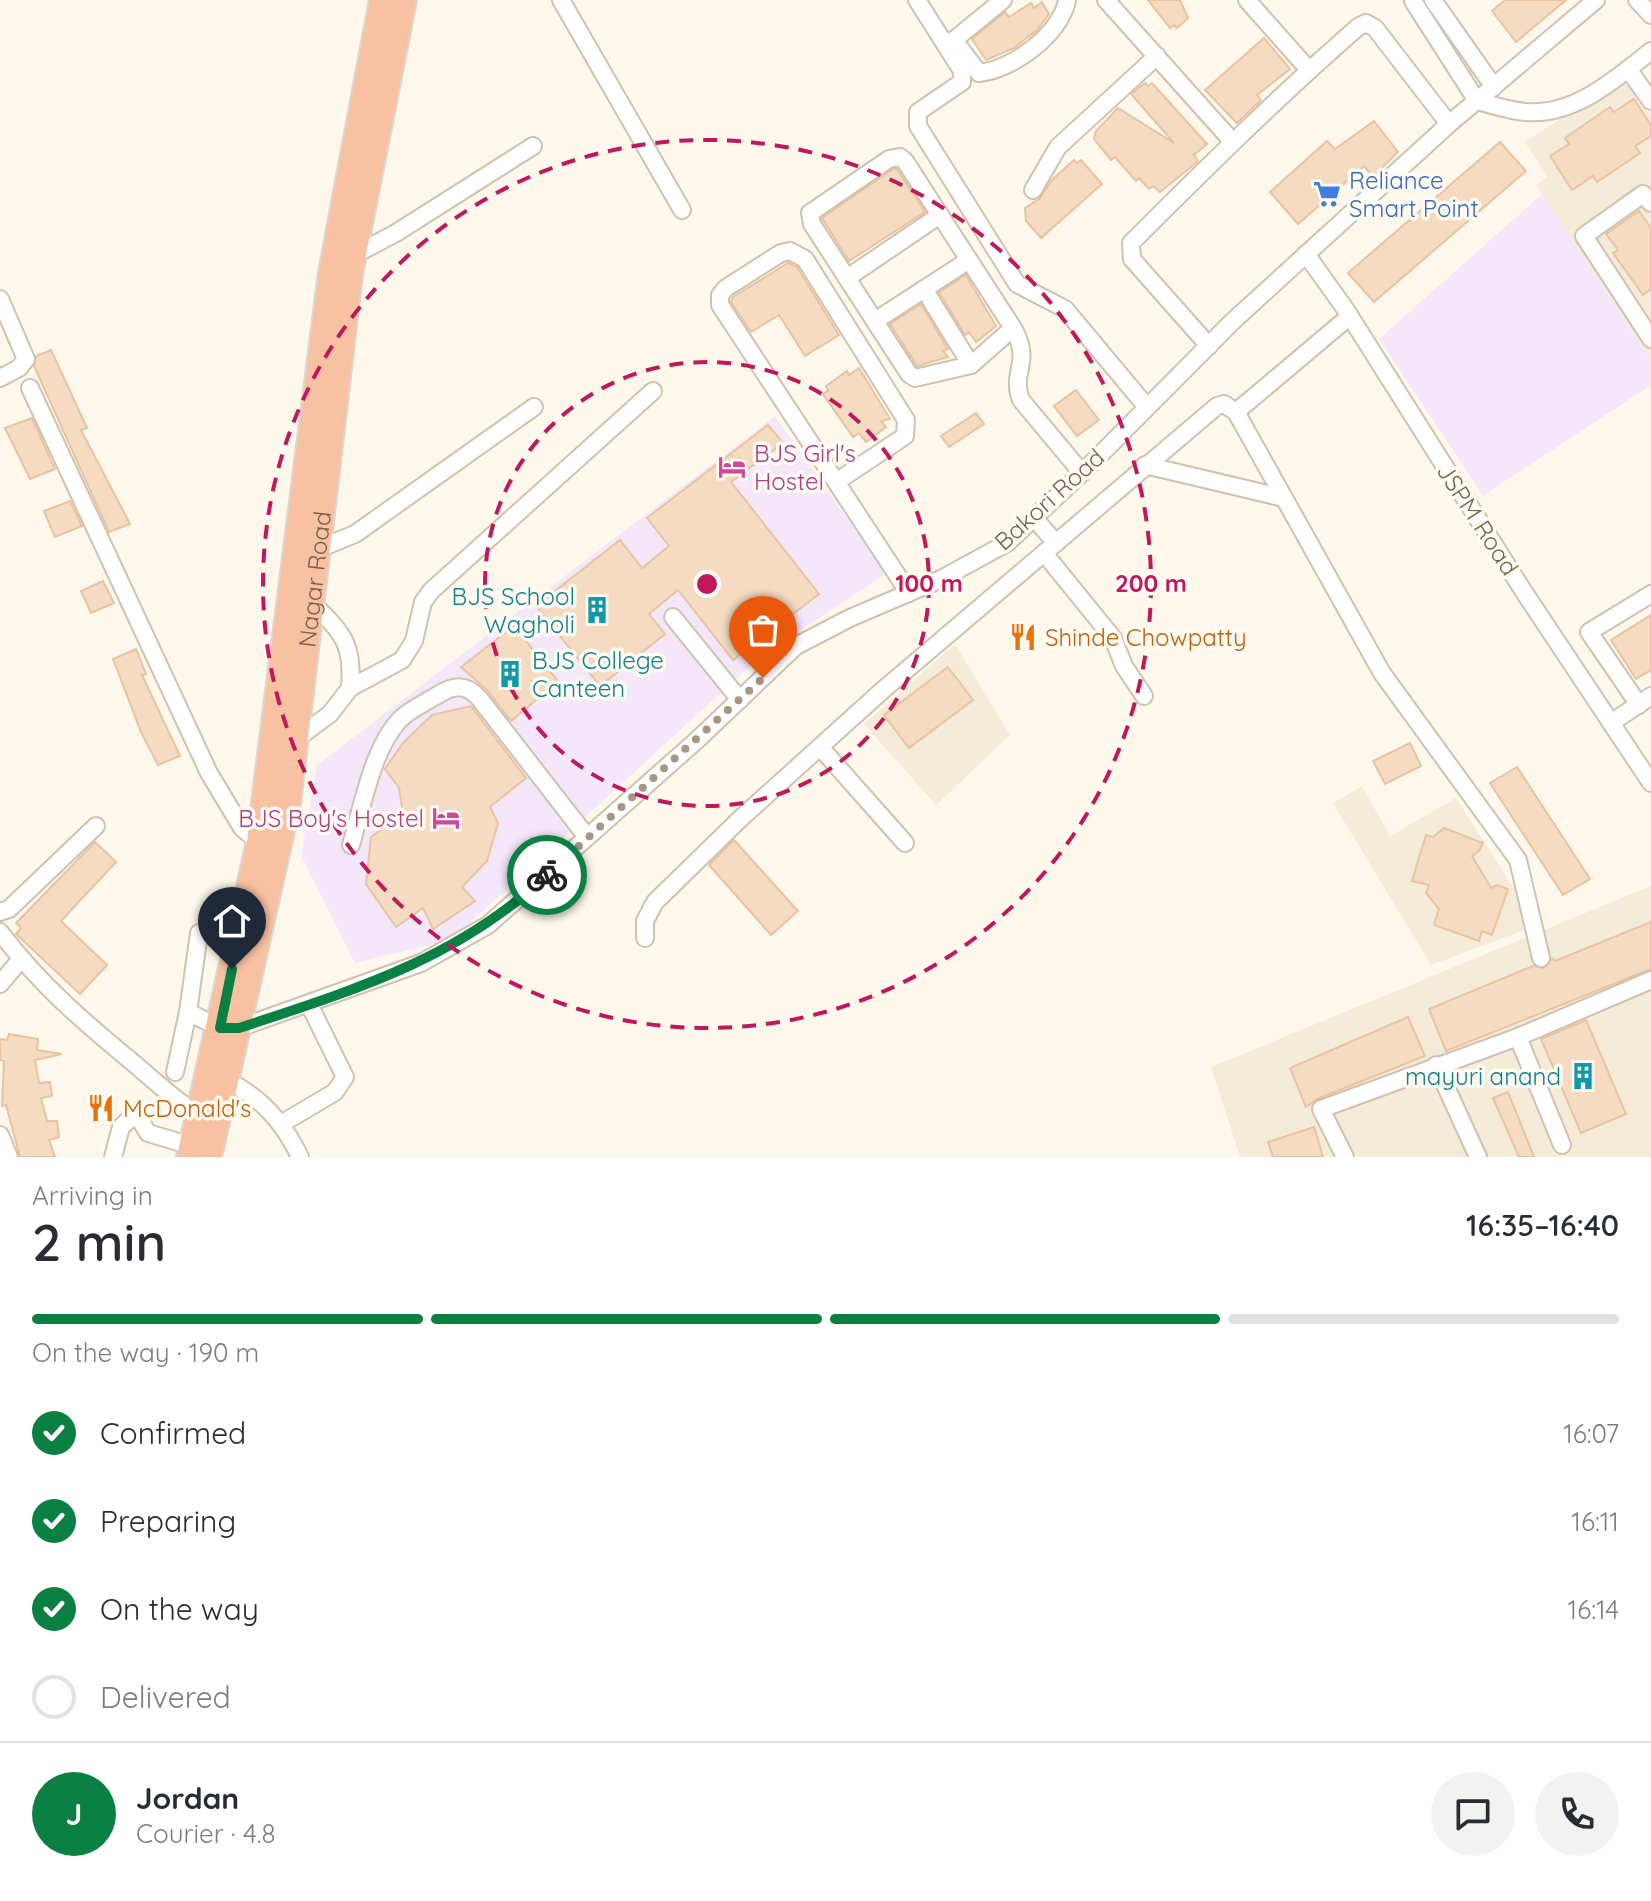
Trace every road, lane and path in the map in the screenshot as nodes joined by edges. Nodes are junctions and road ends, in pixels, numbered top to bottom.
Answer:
1 (382, 0) edge
2 (404, 0) edge
3 (561, 0) edge
4 (917, 0) edge
5 (1003, 0) edge
6 (1067, 0) edge
7 (1106, 0) edge
8 (1247, 0) edge
9 (1433, 0) edge
10 (1596, 0) edge
11 (1637, 0) edge
12 (1413, 1) edge
13 (1651, 15) edge
14 (949, 42) junction
15 (1651, 51) edge
16 (1157, 56) junction
17 (1628, 69) junction
18 (1309, 70) junction
19 (1494, 87) junction
20 (1477, 101) junction
21 (1651, 101) edge
22 (1449, 124) junction
23 (1232, 141) junction
24 (533, 146) dead end
25 (1033, 190) dead end
26 (1651, 203) edge
27 (682, 210) dead end
28 (940, 215) junction
29 (1306, 254) junction
30 (354, 255) junction
31 (969, 260) junction
32 (847, 278) junction
33 (924, 289) junction
34 (0, 299) edge
35 (1350, 316) junction
36 (875, 321) junction
37 (1013, 328) junction
38 (1649, 330) edge
39 (1209, 346) junction
40 (971, 365) junction
41 (0, 378) edge
42 (30, 388) dead end
43 (653, 391) dead end
44 (1146, 406) junction
45 (534, 407) dead end
46 (1236, 412) junction
47 (1145, 465) junction
48 (1082, 473) junction
49 (836, 482) junction
50 (1284, 498) junction
51 (1034, 518) junction
52 (1050, 548) junction
53 (318, 549) junction
54 (909, 593) junction
55 (1651, 594) edge
56 (312, 603) junction
57 (673, 617) dead end
58 (350, 688) junction
59 (1144, 696) dead end
60 (740, 700) junction
61 (1645, 701) edge
62 (1611, 723) junction
63 (296, 739) junction
64 (820, 747) junction
65 (1651, 783) edge
66 (96, 826) dead end
67 (587, 837) junction
68 (259, 842) junction
69 (905, 843) dead end
70 (351, 845) dead end
71 (0, 912) edge
72 (0, 932) edge
73 (199, 933) dead end
74 (645, 938) dead end
75 (1541, 958) dead end
76 (21, 959) junction
77 (1651, 980) edge
78 (0, 984) edge
79 (309, 1004) junction
80 (188, 1012) junction
81 (230, 1028) junction
82 (1518, 1037) junction
83 (1436, 1065) junction
84 (175, 1072) dead end
85 (228, 1081) junction
86 (200, 1116) junction
87 (281, 1124) junction
88 (0, 1135) edge
89 (1562, 1145) dead end
90 (197, 1153) edge
91 (9, 1157) edge
92 (113, 1157) edge
93 (300, 1157) edge
94 (1345, 1157) edge
95 (1478, 1157) edge

1 - 68 highway, Nagar Road
2 - 30 highway, Nagar Road
3 - 27 street
4 - 14 street
5 - 14 street
6 - 14 street
7 - 16 street
8 - 18 street
9 - 19 street
10 - 19 street, Bakori Road
11 - 13 street
12 - 20 street
14 - 44 street
15 - 17 street
16 - 23 street
16 - 25 street
17 - 20 street
17 - 21 street
18 - 22 street
18 - 23 street
19 - 20 street, Bakori Road
20 - 22 street, Bakori Road
22 - 29 street, Bakori Road
23 - 39 street
24 - 30 street
26 - 38 street
28 - 31 street
28 - 32 street
28 - 32 street
29 - 35 street, JSPM Road
29 - 39 street, Bakori Road
30 - 53 highway, Nagar Road
31 - 33 street
31 - 37 street
32 - 36 street
33 - 36 street
33 - 40 street
34 - 41 street
35 - 46 street
35 - 62 street, JSPM Road
36 - 40 street
37 - 40 street
37 - 48 street
39 - 44 street, Bakori Road
42 - 68 street
43 - 58 street
44 - 48 street, Bakori Road
45 - 53 street
46 - 47 street
46 - 50 street
47 - 50 street
47 - 52 street
48 - 51 street, Bakori Road
49 - 49 street
49 - 54 street
50 - 75 street
51 - 52 street
51 - 54 street, Bakori Road
52 - 59 street
52 - 64 street
53 - 56 highway, Nagar Road
54 - 60 street, Bakori Road
55 - 61 street
56 - 58 street
56 - 63 highway, Nagar Road
57 - 60 street
58 - 63 street
60 - 67 street, Bakori Road
61 - 62 street
62 - 65 street, JSPM Road
63 - 81 highway, Nagar Road
64 - 69 street
64 - 74 street
66 - 71 street
67 - 70 street
67 - 79 street, Bakori Road
68 - 81 highway, Nagar Road
72 - 76 street
73 - 80 street
76 - 78 street
76 - 86 street
77 - 82 street
79 - 81 street, Bakori Road
79 - 87 street
80 - 81 street
80 - 84 street
81 - 85 highway, Nagar Road
81 - 86 highway, Nagar Road
82 - 83 street
82 - 89 street
83 - 94 street
83 - 95 street
85 - 87 street
85 - 90 highway, Nagar Road
86 - 90 highway, Nagar Road
87 - 93 street
88 - 91 street
90 - 92 street

